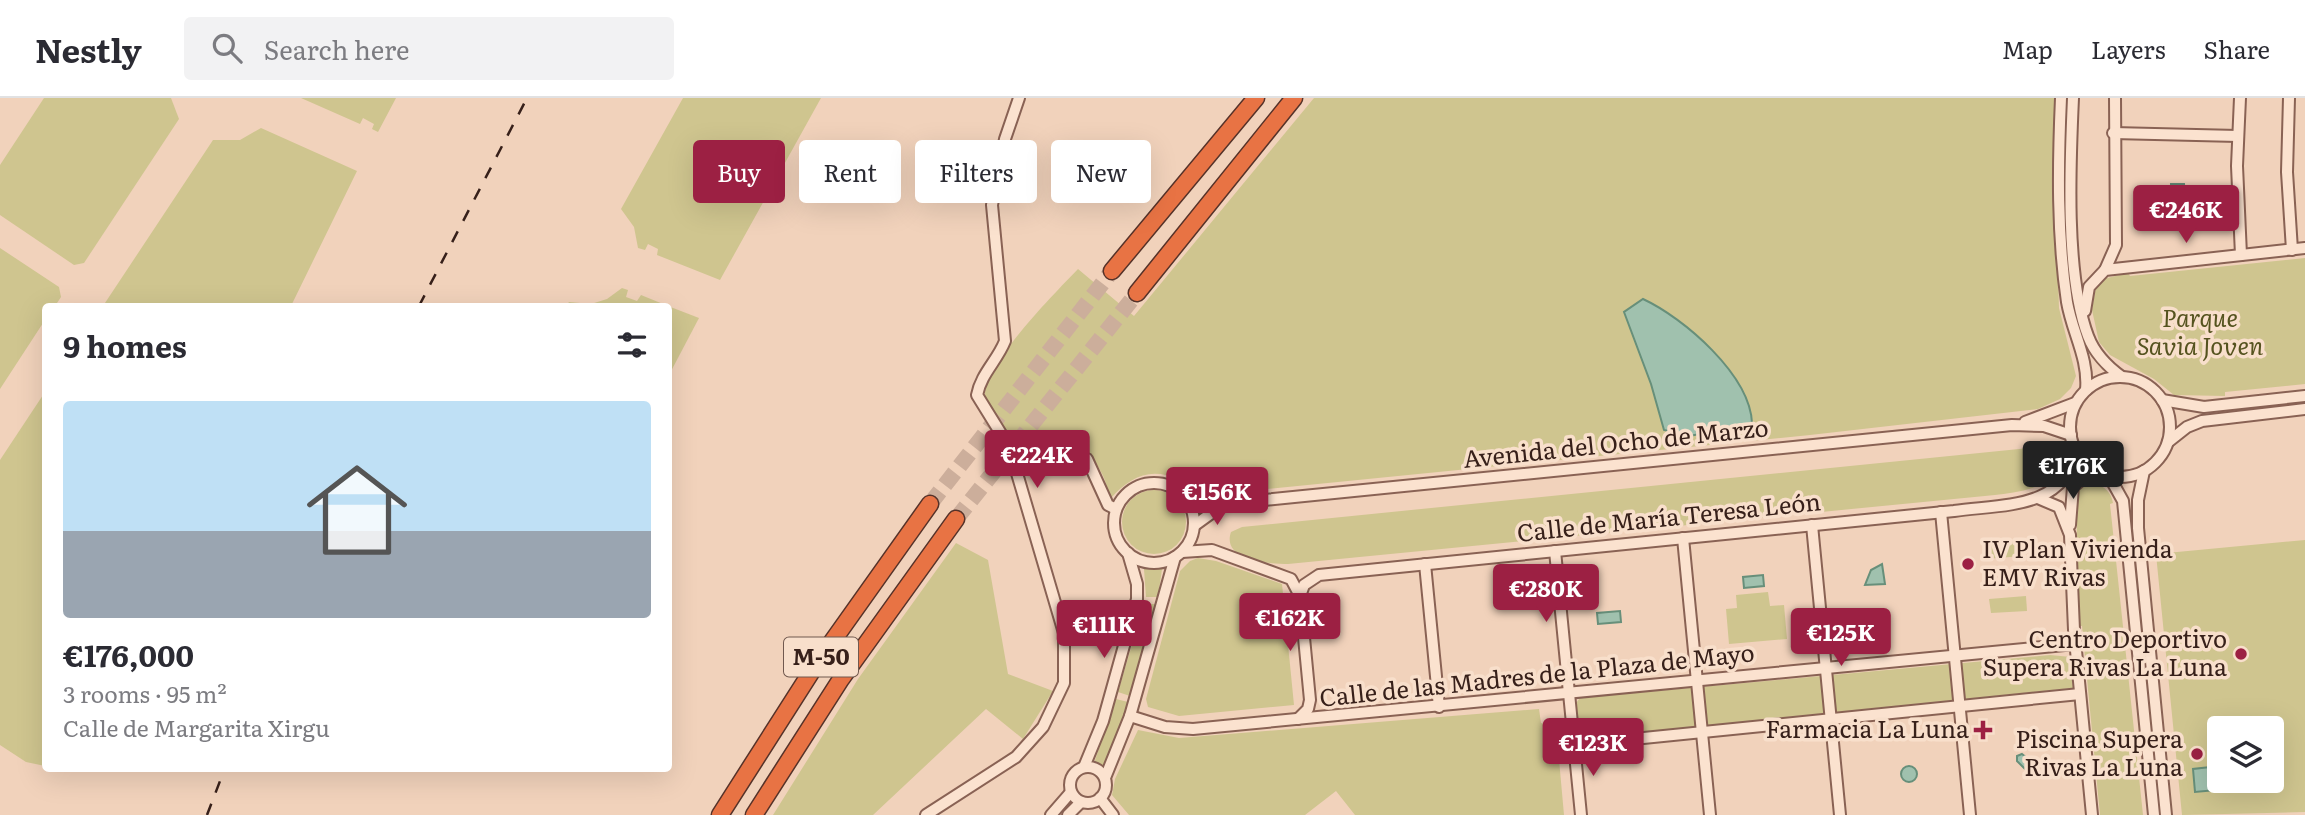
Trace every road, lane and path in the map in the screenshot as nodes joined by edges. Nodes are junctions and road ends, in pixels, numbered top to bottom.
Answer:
1 (1019, 98) edge
2 (1256, 98) edge
3 (1294, 98) edge
4 (2061, 98) edge
5 (2073, 98) edge
6 (2115, 98) edge
7 (2240, 98) edge
8 (2289, 98) edge
9 (2113, 133) junction
10 (2238, 136) junction
11 (2116, 245) junction
12 (2305, 248) edge
13 (2292, 250) junction
14 (2241, 255) junction
15 (2133, 266) junction
16 (2105, 270) junction
17 (1112, 271) tunnel mouth
18 (1137, 293) tunnel mouth
19 (2084, 323) junction
20 (2122, 377) junction
21 (2086, 390) junction
22 (2305, 396) edge
23 (2162, 400) junction
24 (2076, 403) junction
25 (2305, 409) edge
26 (2012, 425) junction
27 (2071, 435) junction
28 (2168, 442) junction
29 (2076, 452) junction
30 (1016, 470) junction
31 (2144, 471) junction
32 (2104, 474) junction
33 (1187, 499) junction
34 (2040, 499) junction
35 (930, 504) tunnel mouth
36 (1224, 504) junction
37 (1116, 509) junction
38 (1941, 512) junction
39 (956, 519) tunnel mouth
40 (1195, 525) junction
41 (1812, 525) junction
42 (2070, 535) junction
43 (1683, 538) junction
44 (1555, 551) junction
45 (1128, 553) junction
46 (1179, 554) junction
47 (1424, 564) junction
48 (1300, 596) junction
49 (2075, 644) junction
50 (1954, 656) junction
51 (1826, 669) junction
52 (1698, 681) junction
53 (1569, 694) junction
54 (2080, 694) junction
55 (1310, 701) junction
56 (1439, 707) junction
57 (1960, 707) junction
58 (1130, 716) junction
59 (1325, 718) junction
60 (1298, 719) junction
61 (1831, 720) junction
62 (1702, 732) junction
63 (1574, 745) junction
64 (1084, 767) junction
65 (1104, 778) junction
66 (1071, 792) junction
67 (1100, 798) junction
68 (1082, 802) junction
69 (720, 815) edge
70 (754, 815) edge
71 (926, 815) edge
72 (1051, 815) edge
73 (1068, 815) edge
74 (1113, 815) edge
75 (1581, 815) edge
76 (1710, 815) edge
77 (1840, 815) edge
78 (1970, 815) edge
79 (2092, 815) edge
80 (2154, 815) edge
81 (2166, 815) edge

1 - 30 street
2 - 17 highway
3 - 18 highway
4 - 21 street
5 - 19 street
6 - 9 street
7 - 10 street
8 - 13 street
9 - 10 street
9 - 11 street
10 - 14 street
11 - 15 street
11 - 16 street
12 - 13 street
13 - 14 street
14 - 15 street
15 - 16 street
16 - 19 street
19 - 20 street
20 - 21 street
20 - 23 street
21 - 24 street
22 - 23 street
23 - 28 street
24 - 26 street, Avenida del Ocho de Marzo
24 - 27 street
25 - 28 street
26 - 27 street, Avenida del Ocho de Marzo
26 - 36 street, Avenida del Ocho de Marzo
27 - 29 street
28 - 31 street
29 - 32 street
29 - 34 street
30 - 37 street
30 - 71 street
31 - 32 street
31 - 81 street
32 - 42 street
32 - 80 street
33 - 36 street, Avenida del Ocho de Marzo
33 - 37 street
33 - 40 street
34 - 38 street, Calle de María Teresa León
34 - 42 street
35 - 69 highway, M-50
36 - 40 street
37 - 45 street
38 - 41 street, Calle de María Teresa León
38 - 50 street
39 - 70 highway, M-50
40 - 46 street
41 - 43 street, Calle de María Teresa León
41 - 51 street
42 - 49 street
43 - 44 street, Calle de María Teresa León
43 - 52 street
44 - 47 street, Calle de María Teresa León
44 - 53 street
45 - 46 street
45 - 64 street
46 - 48 street
46 - 58 street
47 - 48 street, Calle de María Teresa León
47 - 56 street
48 - 55 street
49 - 50 street, Calle de las Madres de la Plaza de Mayo
49 - 54 street
50 - 51 street, Calle de las Madres de la Plaza de Mayo
50 - 57 street
51 - 52 street, Calle de las Madres de la Plaza de Mayo
51 - 61 street
52 - 53 street, Calle de las Madres de la Plaza de Mayo
52 - 62 street
53 - 56 street, Calle de las Madres de la Plaza de Mayo
53 - 63 street
54 - 57 street
54 - 79 street
55 - 59 street
55 - 60 street
56 - 59 street, Calle de las Madres de la Plaza de Mayo
57 - 61 street
57 - 78 street
58 - 60 street, Calle de las Madres de la Plaza de Mayo
58 - 65 street
59 - 60 street, Calle de las Madres de la Plaza de Mayo
61 - 62 street
61 - 77 street
62 - 63 street
62 - 76 street
63 - 75 street
64 - 65 street
64 - 66 street
65 - 67 street
66 - 68 street
66 - 72 street
67 - 68 street
67 - 74 street
68 - 73 street

